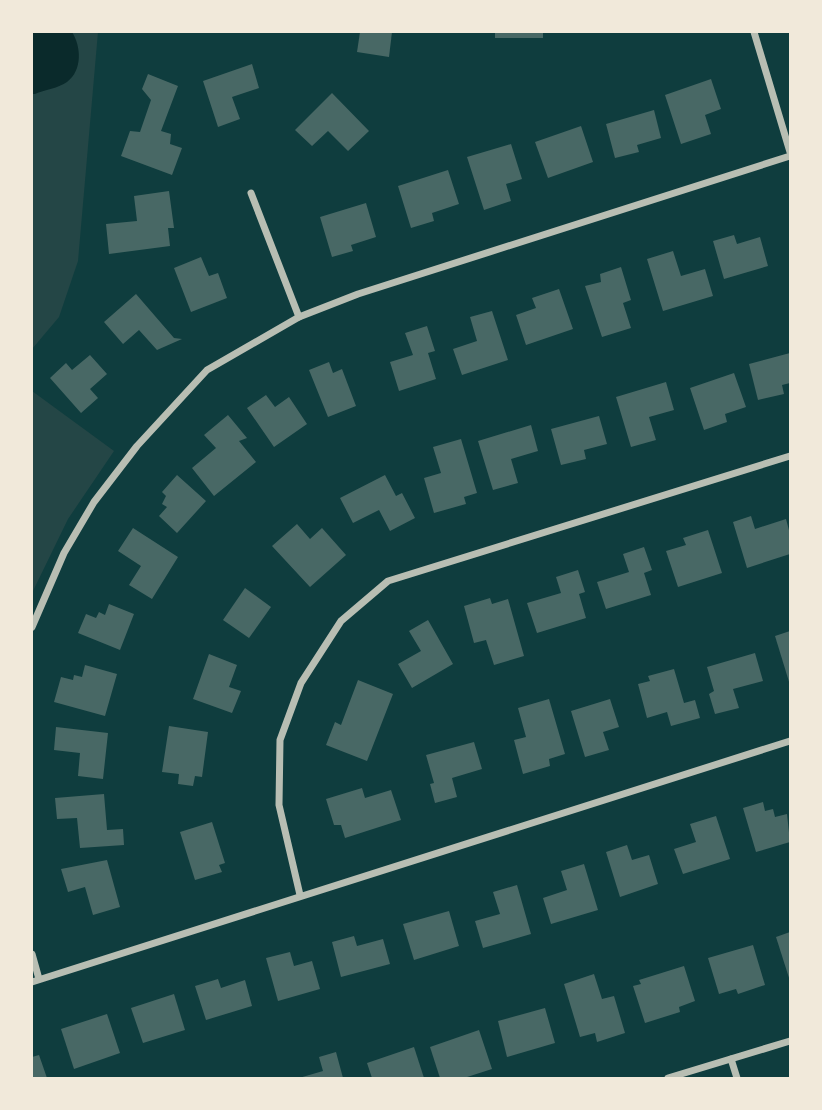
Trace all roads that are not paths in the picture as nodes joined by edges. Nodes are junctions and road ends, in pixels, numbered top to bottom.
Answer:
1 (754, 32) edge
2 (790, 154) edge
3 (251, 193) dead end
4 (299, 317) junction
5 (790, 456) edge
6 (32, 627) edge
7 (790, 741) edge
8 (300, 894) junction
9 (32, 954) edge
10 (35, 981) edge
11 (790, 1041) edge
12 (731, 1059) junction
13 (668, 1079) edge
14 (737, 1079) edge

1 - 2 street
2 - 4 street
3 - 4 street
4 - 6 street
5 - 8 street
7 - 8 street
8 - 10 street
9 - 10 street
11 - 12 street
12 - 13 street
12 - 14 street

